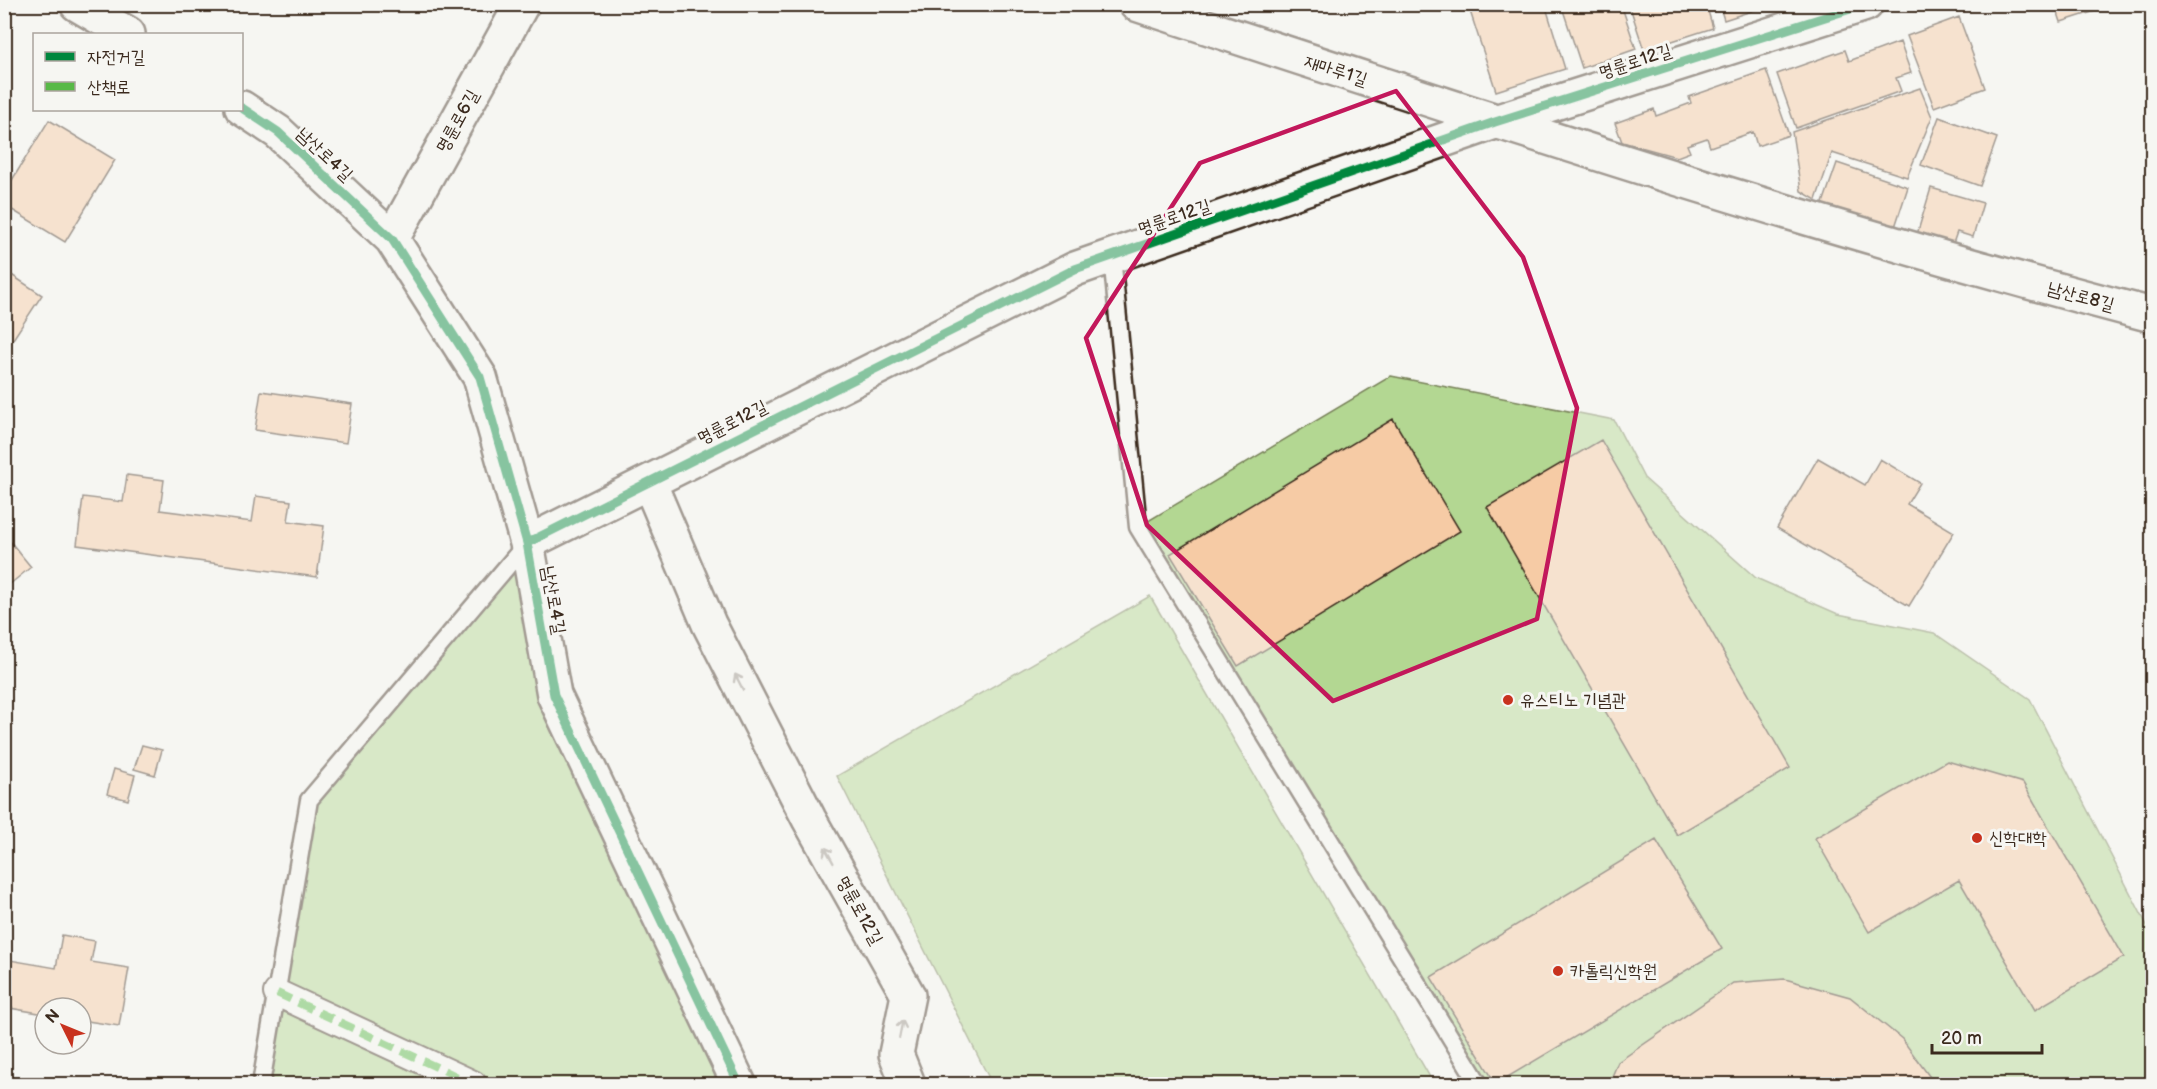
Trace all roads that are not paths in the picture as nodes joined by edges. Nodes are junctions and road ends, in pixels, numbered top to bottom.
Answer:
1 (77, 4) edge
2 (522, 4) edge
3 (1136, 4) edge
4 (1866, 4) edge
5 (1179, 11) edge
6 (126, 33) edge
7 (243, 109) edge
8 (1495, 122) junction
9 (392, 238) junction
10 (1112, 256) junction
11 (2152, 315) edge
12 (649, 482) junction
13 (527, 543) junction
14 (277, 993) junction
15 (261, 1084) edge
16 (473, 1084) edge
17 (738, 1084) edge
18 (908, 1084) edge
19 (1479, 1084) edge

1 - 6 street
2 - 9 street, 명륜로6길
3 - 5 street, 재마루1길
4 - 8 street, 명륜로12길
5 - 8 street, 재마루1길
7 - 9 street, 남산로4길
8 - 10 street, 명륜로12길
8 - 11 street, 남산로8길
9 - 13 street, 남산로4길
10 - 12 street, 명륜로12길
10 - 19 lane
12 - 13 street, 명륜로12길
18 -> 12 street, 명륜로12길
13 - 14 lane
13 - 17 street, 남산로4길
14 - 15 lane
14 - 16 street

